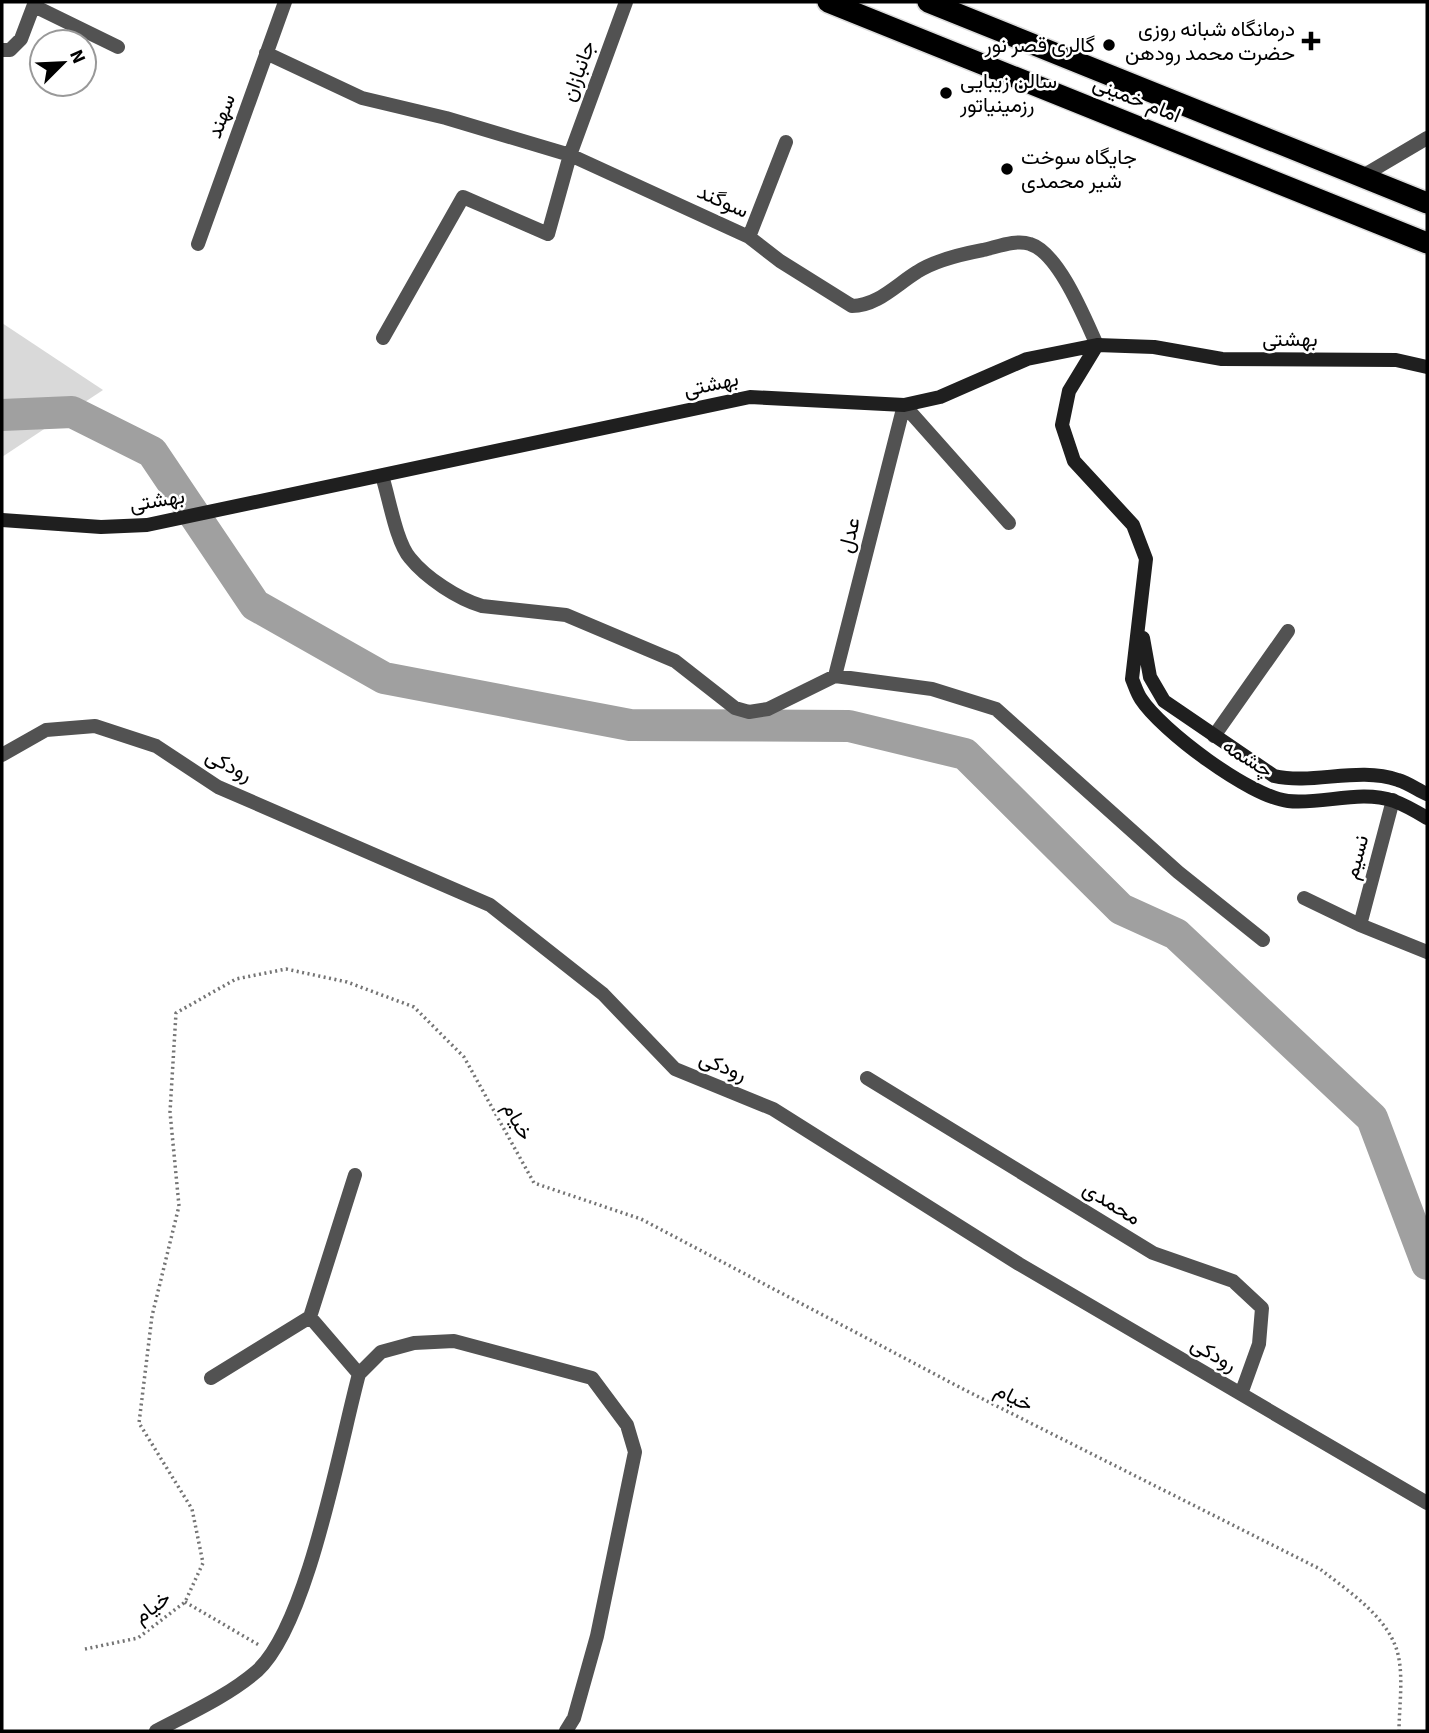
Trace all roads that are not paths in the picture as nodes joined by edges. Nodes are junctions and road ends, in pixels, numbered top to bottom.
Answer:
1 (285, 2) edge
2 (626, 2) edge
3 (828, 2) edge
4 (928, 2) edge
5 (34, 4) edge
6 (117, 47) dead end
7 (2, 50) edge
8 (266, 53) junction
9 (1427, 138) edge
10 (786, 142) dead end
11 (570, 155) junction
12 (1309, 155) junction
13 (1361, 177) junction
14 (1297, 189) junction
15 (1427, 203) edge
16 (749, 237) junction
17 (1427, 243) edge
18 (198, 244) dead end
19 (383, 338) dead end
20 (1097, 345) junction
21 (1427, 367) edge
22 (904, 405) junction
23 (382, 476) junction
24 (2, 520) edge
25 (1009, 523) dead end
26 (1140, 623) junction
27 (1288, 631) dead end
28 (835, 676) junction
29 (1214, 736) junction
30 (2, 755) edge
31 (1427, 794) edge
32 (1393, 800) junction
33 (1427, 818) edge
34 (1304, 898) dead end
35 (1360, 925) junction
36 (1263, 940) dead end
37 (1427, 952) edge
38 (867, 1078) dead end
39 (355, 1175) dead end
40 (310, 1317) junction
41 (359, 1374) junction
42 (211, 1378) dead end
43 (1241, 1394) junction
44 (1427, 1503) edge
45 (156, 1731) edge
46 (566, 1731) edge

1 - 8 street, سهند
2 - 11 street, جانبازان
3 - 14 highway, امام خمینی
4 - 12 highway, امام خمینی
5 - 6 street
5 - 7 street
8 - 11 street, سوگند
8 - 18 street, سهند
9 - 13 street
10 - 16 street
11 - 16 street, سوگند
11 - 19 street, جانبازان
12 - 13 highway, امام خمینی
12 - 14 highway
13 - 15 highway, امام خمینی
14 - 17 highway, امام خمینی
16 - 20 street, سوگند
20 - 21 street, بهشتی
20 - 22 street, بهشتی
20 - 26 street, چشمه
22 - 23 street, بهشتی
22 - 25 street
22 - 28 street, عدل
23 - 24 street, بهشتی
23 - 28 street
26 - 29 street, چشمه
26 - 32 street, چشمه
27 - 29 street
28 - 36 street
29 - 31 street, چشمه
30 - 43 street, رودکی
32 - 33 street, چشمه
32 - 35 street, نسیم
34 - 35 street
35 - 37 street
38 - 43 street, محمدی
39 - 40 street
40 - 41 street
40 - 42 street
41 - 45 street
41 - 46 street
43 - 44 street, رودکی

